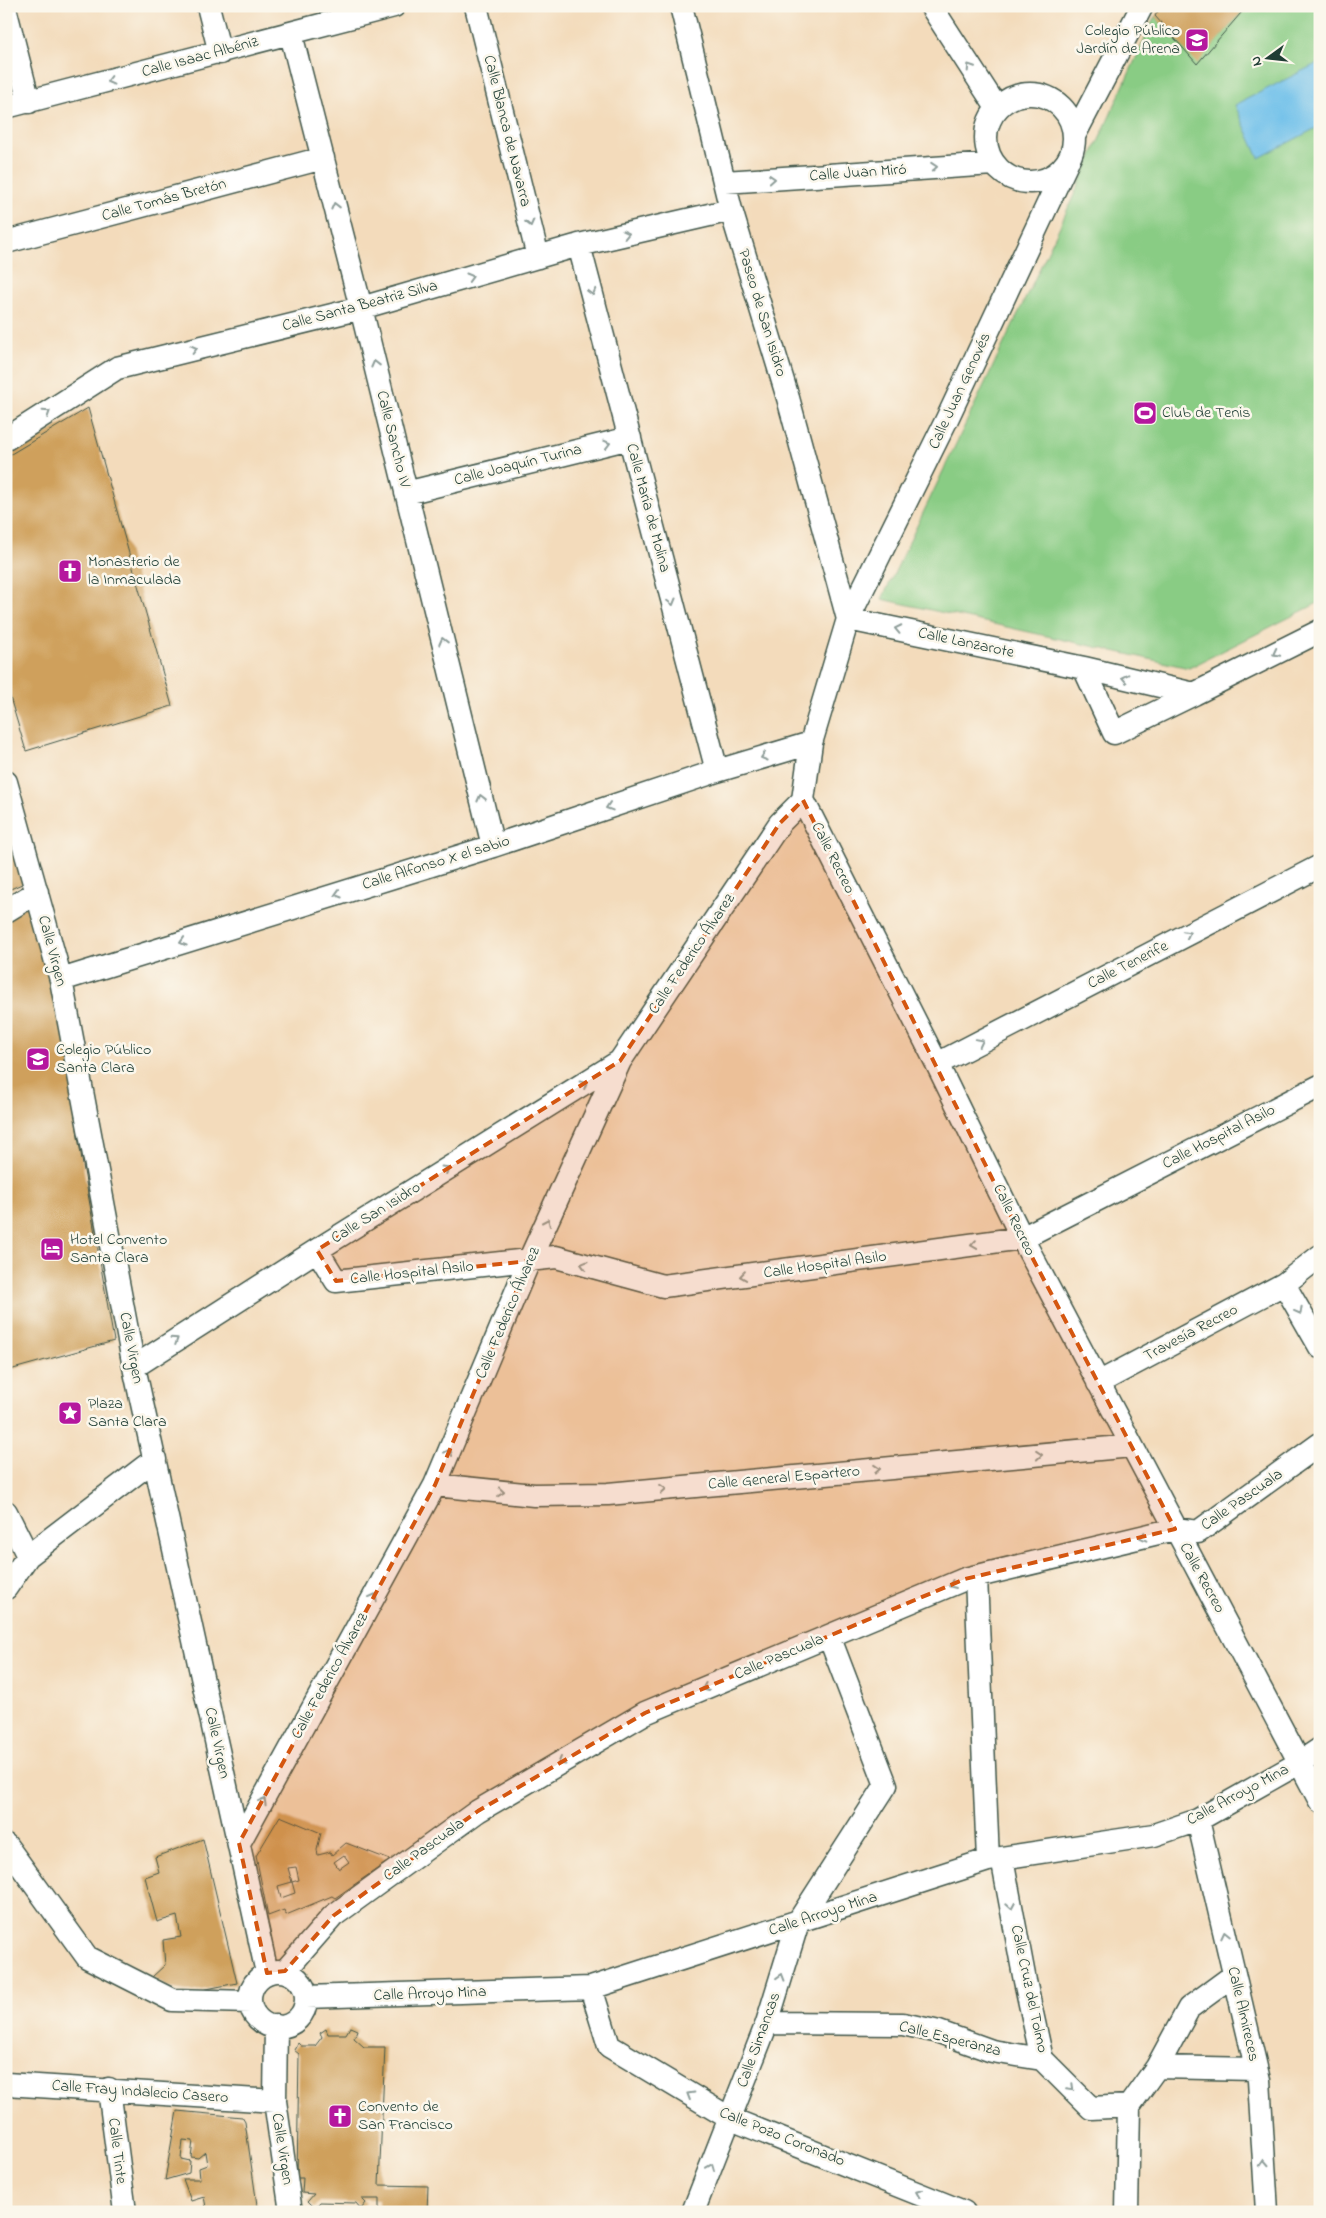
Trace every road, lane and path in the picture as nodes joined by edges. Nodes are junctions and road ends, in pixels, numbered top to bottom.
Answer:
1 (208, 6) edge
2 (394, 6) edge
3 (476, 6) edge
4 (681, 6) edge
5 (931, 6) edge
6 (1142, 6) edge
7 (6, 12) edge
8 (344, 13) edge
9 (291, 34) junction
10 (220, 53) junction
11 (28, 102) junction
12 (6, 107) edge
13 (997, 108) junction
14 (1074, 136) junction
15 (323, 158) junction
16 (1068, 161) junction
17 (993, 164) junction
18 (724, 182) junction
19 (731, 210) junction
20 (6, 242) edge
21 (579, 245) junction
22 (538, 257) junction
23 (361, 308) junction
24 (630, 438) junction
25 (6, 440) edge
26 (406, 493) junction
27 (848, 618) junction
28 (1320, 631) edge
29 (1084, 668) junction
30 (1194, 694) junction
31 (811, 743) junction
32 (716, 771) junction
33 (6, 782) edge
34 (803, 800) junction
35 (493, 846) junction
36 (1320, 866) edge
37 (37, 892) junction
38 (6, 911) edge
39 (61, 980) junction
40 (620, 1061) junction
41 (937, 1064) junction
42 (1320, 1086) edge
43 (1022, 1238) junction
44 (317, 1250) junction
45 (1320, 1256) edge
46 (529, 1261) junction
47 (1284, 1284) junction
48 (1320, 1347) edge
49 (134, 1367) junction
50 (1098, 1383) junction
51 (1320, 1444) edge
52 (1132, 1446) junction
53 (155, 1459) junction
54 (435, 1485) junction
55 (6, 1512) edge
56 (1175, 1529) junction
57 (28, 1556) junction
58 (976, 1577) junction
59 (6, 1588) edge
60 (829, 1636) junction
61 (1320, 1749) edge
62 (1298, 1763) junction
63 (1320, 1801) edge
64 (1198, 1820) junction
65 (239, 1843) junction
66 (6, 1845) edge
67 (995, 1859) junction
68 (798, 1922) junction
69 (276, 1972) junction
70 (1234, 1975) junction
71 (591, 1988) junction
72 (306, 1997) junction
73 (250, 2002) junction
74 (767, 2023) junction
75 (276, 2026) junction
76 (1042, 2059) junction
77 (1157, 2067) junction
78 (1255, 2069) junction
79 (6, 2084) edge
80 (109, 2090) junction
81 (275, 2101) junction
82 (1130, 2106) junction
83 (731, 2119) junction
84 (124, 2212) edge
85 (292, 2212) edge
86 (693, 2212) edge
87 (964, 2212) edge
88 (1127, 2212) edge
89 (1267, 2212) edge

1 - 10 street
2 - 8 street, Calle Isaac Albéniz
3 -> 22 street, Calle Blanca de Navarra
4 - 18 street, Paseo de San Isidro
13 -> 5 street
6 - 14 street
7 - 11 street
8 - 9 street, Calle Isaac Albéniz
9 - 10 street, Calle Isaac Albéniz
9 - 15 street, Calle Sancho IV
10 -> 11 street, Calle Isaac Albéniz
11 - 12 street, Calle Isaac Albéniz
13 - 14 street
13 - 17 street
14 - 16 street
15 - 20 street, Calle Tomás Bretón
23 -> 15 street, Calle Sancho IV
16 - 17 street
16 - 27 street, Calle Juan Genovés
18 -> 17 street, Calle Juan Miró
18 - 19 street, Paseo de San Isidro
21 -> 19 street, Calle Santa Beatriz Silva
19 - 27 street, Paseo de San Isidro
21 - 22 street, Calle Santa Beatriz Silva
21 -> 24 street, Calle María de Molina
23 -> 22 street, Calle Santa Beatriz Silva
25 -> 23 street, Calle Santa Beatriz Silva
26 -> 23 street, Calle Sancho IV
26 -> 24 street, Calle Joaquín Turina
24 -> 32 street, Calle María de Molina
35 -> 26 street, Calle Sancho IV
29 -> 27 street, Calle Lanzarote
27 - 31 street
28 -> 30 street
30 -> 29 street, Calle Lanzarote
29 - 30 street
31 -> 32 street, Calle Alfonso X el sabio
31 - 34 street
32 -> 35 street, Calle Alfonso X el sabio
33 - 37 street, Calle Virgen
34 - 40 street, Calle Federico Álvarez
34 - 41 street, Calle Recreo
35 -> 39 street, Calle Alfonso X el sabio
41 -> 36 street, Calle Tenerife
37 - 38 street
37 - 39 street, Calle Virgen
39 - 49 street, Calle Virgen
44 -> 40 street, Calle San Isidro
46 -> 40 street, Calle Federico Álvarez
41 - 43 street, Calle Recreo
42 - 43 street, Calle Hospital Asilo
43 -> 46 street, Calle Hospital Asilo
43 - 50 street, Calle Recreo
44 - 46 street, Calle Hospital Asilo
49 -> 44 street, Calle San Isidro
45 - 47 street, Travesía Recreo
54 -> 46 street, Calle Federico Álvarez
47 -> 48 street
47 - 50 street, Travesía Recreo
49 - 53 street, Calle Virgen
50 - 52 street, Calle Recreo
51 - 56 street, Calle Pascuala
54 -> 52 street, Calle General Espartero
52 - 56 street, Calle Recreo
53 - 57 street
53 - 65 street, Calle Virgen
65 -> 54 street, Calle Federico Álvarez
55 - 57 street
56 -> 58 street, Calle Pascuala
56 - 62 street, Calle Recreo
57 - 59 street
58 -> 60 street, Calle Pascuala
58 - 67 street, Calle Cruz del Tolmo
60 - 68 street, Calle Simancas
60 -> 69 street, Calle Pascuala
61 - 62 street, Calle Arroyo Mina
62 - 63 street, Calle Recreo
62 - 64 street, Calle Arroyo Mina
64 - 67 street, Calle Arroyo Mina
70 -> 64 street, Calle Almireces
65 - 69 street, Calle Virgen
66 - 73 street
67 - 68 street, Calle Arroyo Mina
67 -> 76 street, Calle Cruz del Tolmo
68 - 71 street, Calle Arroyo Mina
74 -> 68 street, Calle Simancas
69 - 72 street
69 - 73 street
70 - 77 street
70 - 78 street, Calle Almireces
71 - 72 street, Calle Arroyo Mina
83 -> 71 street, Calle Pozo Coronado
72 - 75 street
73 - 75 street
74 - 76 street, Calle Esperanza
74 - 83 street, Calle Simancas
75 - 81 street, Calle Virgen
76 -> 82 street, Calle Cruz del Tolmo
77 - 78 street
77 - 82 street
89 -> 78 street, Calle Almireces
79 - 80 street, Calle Fray Indalecio Casero
80 - 81 street, Calle Fray Indalecio Casero
80 - 84 street, Calle Tinte
81 - 85 street, Calle Virgen
82 - 88 street
86 -> 83 street, Calle Simancas
87 -> 83 street, Calle Pozo Coronado

